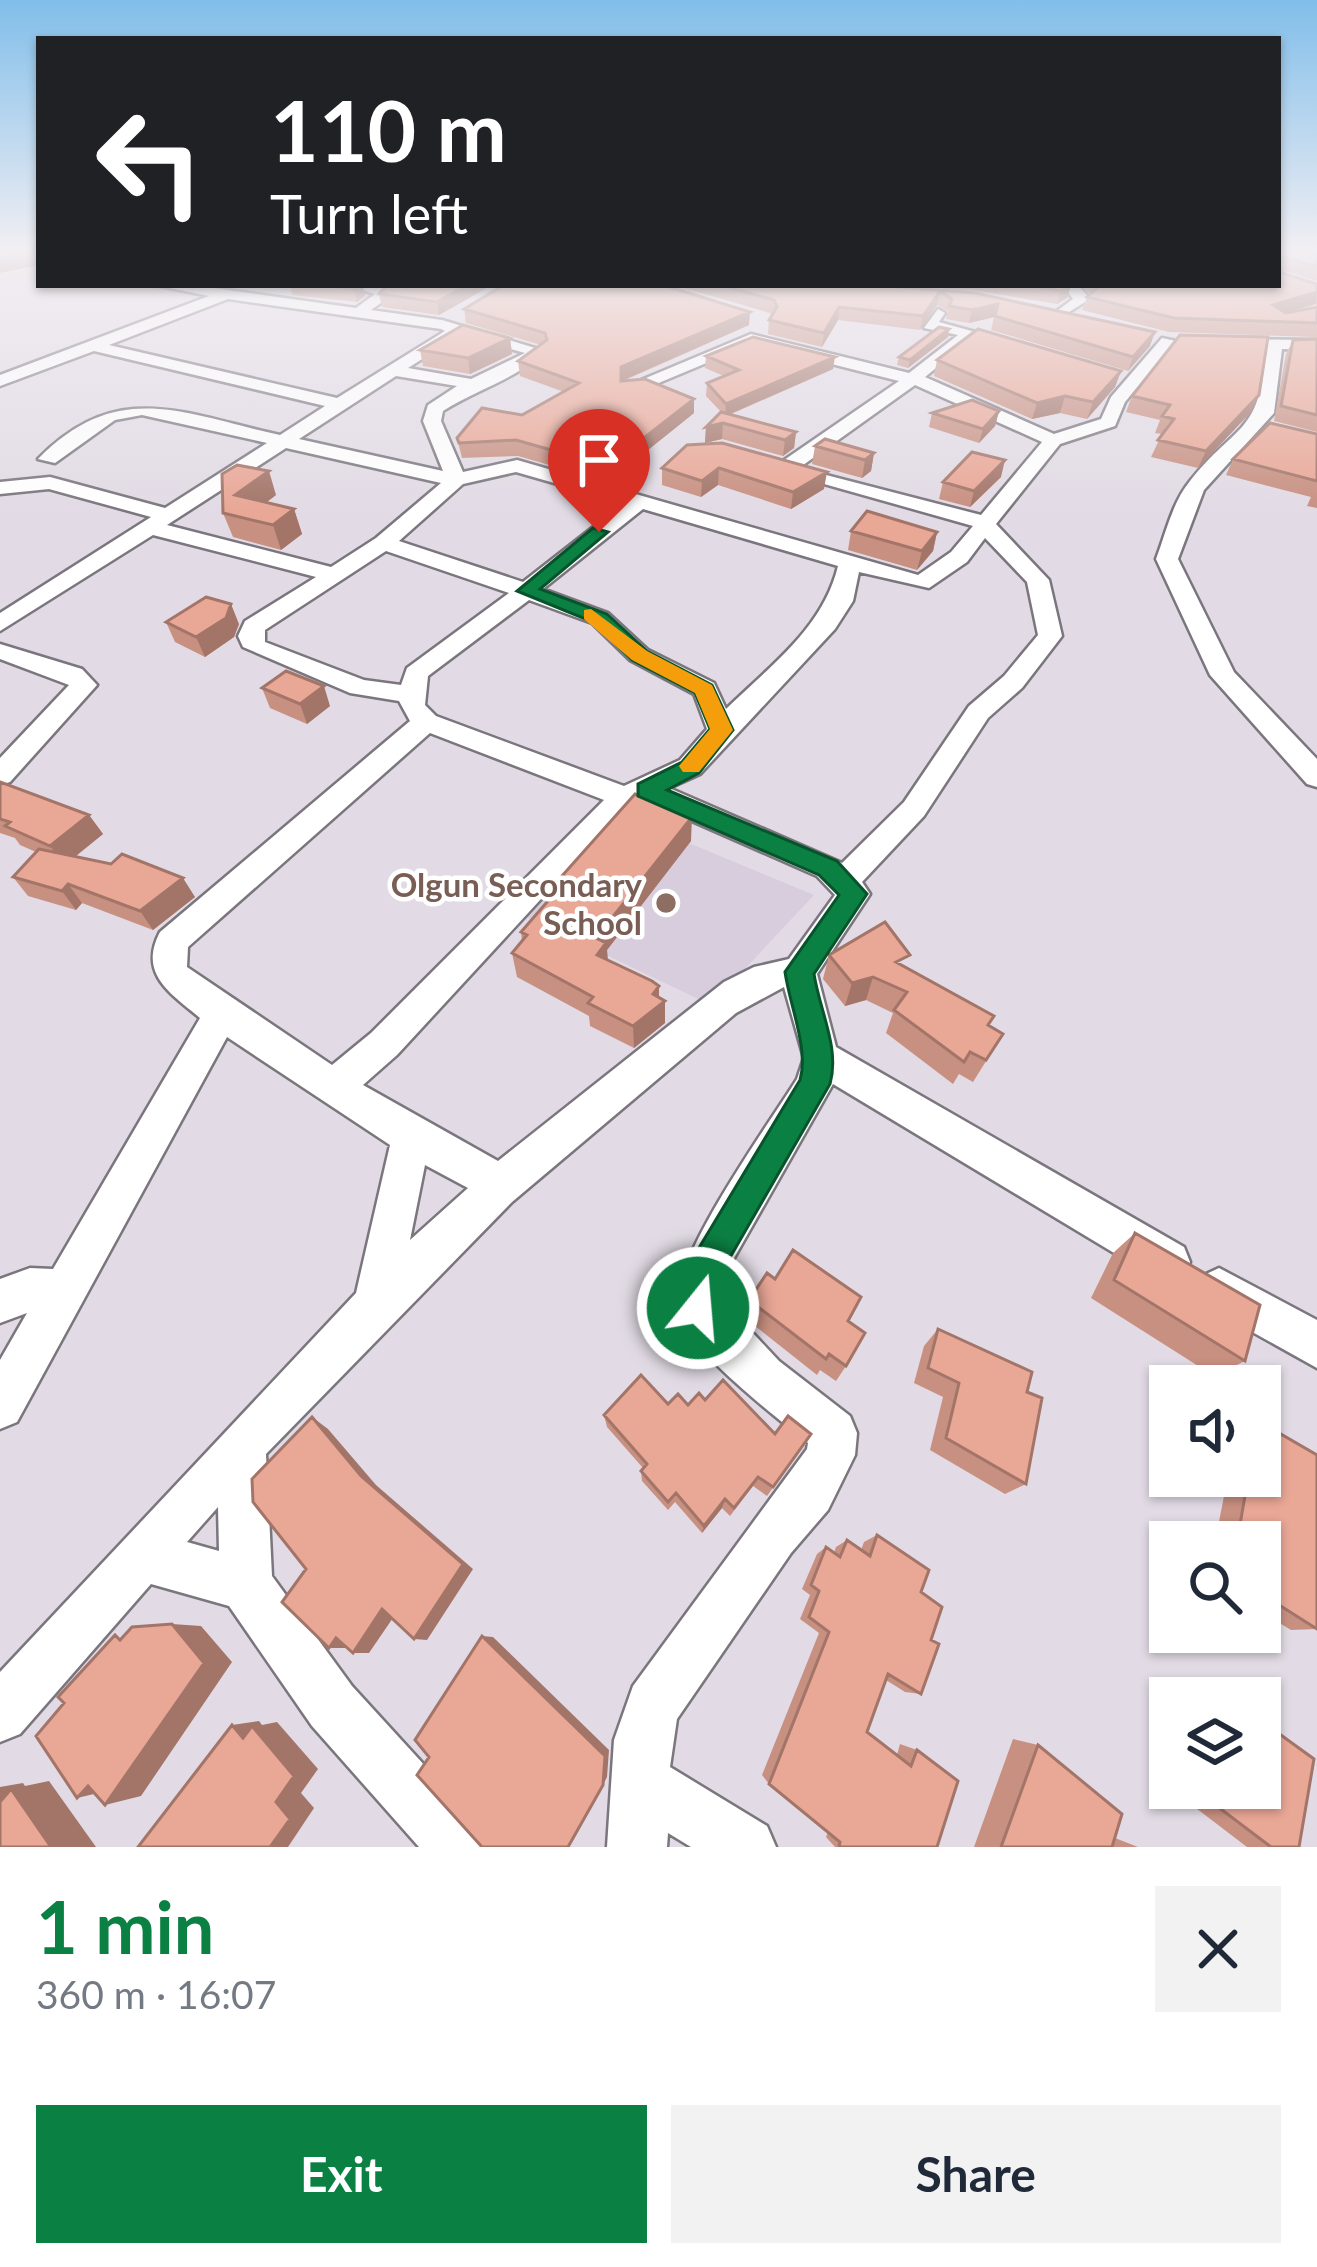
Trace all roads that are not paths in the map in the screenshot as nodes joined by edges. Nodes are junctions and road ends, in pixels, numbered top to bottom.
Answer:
1 (112, 339) edge
2 (433, 339) edge
3 (500, 339) edge
4 (751, 339) joint
5 (969, 339) edge
6 (1165, 339) edge
7 (1203, 342) edge
8 (1274, 344) junction
9 (1317, 345) edge
10 (95, 346) junction
11 (393, 370) junction
12 (909, 377) junction
13 (0, 381) edge
14 (473, 384) junction
15 (631, 388) edge
16 (339, 404) junction
17 (1259, 427) junction
18 (1283, 432) edge
19 (1053, 440) junction
20 (277, 443) junction
21 (48, 459) dead end
22 (457, 480) junction
23 (0, 488) edge
24 (636, 504) junction
25 (982, 521) junction
26 (161, 522) junction
27 (384, 543) junction
28 (849, 566) junction
29 (336, 575) junction
30 (911, 582) junction
31 (526, 591) junction
32 (841, 602) junction
33 (0, 624) edge
34 (0, 651) edge
35 (418, 708) junction
36 (722, 730) junction
37 (0, 775) edge
38 (1317, 777) edge
39 (636, 794) junction
40 (843, 881) junction
41 (800, 972) junction
42 (220, 1014) junction
43 (822, 1058) junction
44 (333, 1087) junction
45 (411, 1137) junction
46 (501, 1184) junction
47 (62, 1292) junction
48 (0, 1301) edge
49 (375, 1307) junction
50 (1317, 1346) edge
51 (0, 1405) edge
52 (241, 1448) junction
53 (141, 1556) junction
54 (246, 1585) junction
55 (0, 1714) edge
56 (639, 1781) junction
57 (458, 1847) edge
58 (637, 1847) edge
59 (746, 1847) edge

1 - 10 street
2 - 11 street
3 - 14 street
4 - 12 street
4 - 15 street
5 - 12 street
6 - 19 street
7 - 8 street
8 - 9 street
8 - 17 street
10 - 13 street
10 - 16 street
11 - 14 street
11 - 16 street
12 - 19 street
12 - 25 street
14 - 22 street
16 - 20 street
17 - 18 street
17 - 38 street
19 - 25 street
20 - 21 street
20 - 22 street
20 - 26 street
22 - 24 street
22 - 27 street
23 - 26 street
24 - 28 street
24 - 31 street
25 - 30 street
25 - 40 street
26 - 29 street
26 - 33 street
27 - 29 street
27 - 31 street
28 - 30 street
28 - 32 street
29 - 35 street
30 - 32 street
31 - 35 street
31 - 36 street
32 - 36 street
34 - 37 street
35 - 39 street
35 - 42 street
36 - 39 street
39 - 40 street
39 - 44 street
40 - 41 street
41 - 43 street
41 - 46 street
42 - 44 street
42 - 47 street
43 - 50 street
43 - 56 street
44 - 45 street
45 - 46 street
45 - 49 street
46 - 49 street
47 - 48 street
47 - 51 street
49 - 52 street
52 - 53 street
52 - 54 street
53 - 54 street
53 - 55 street
54 - 57 street
56 - 58 street
56 - 59 street

